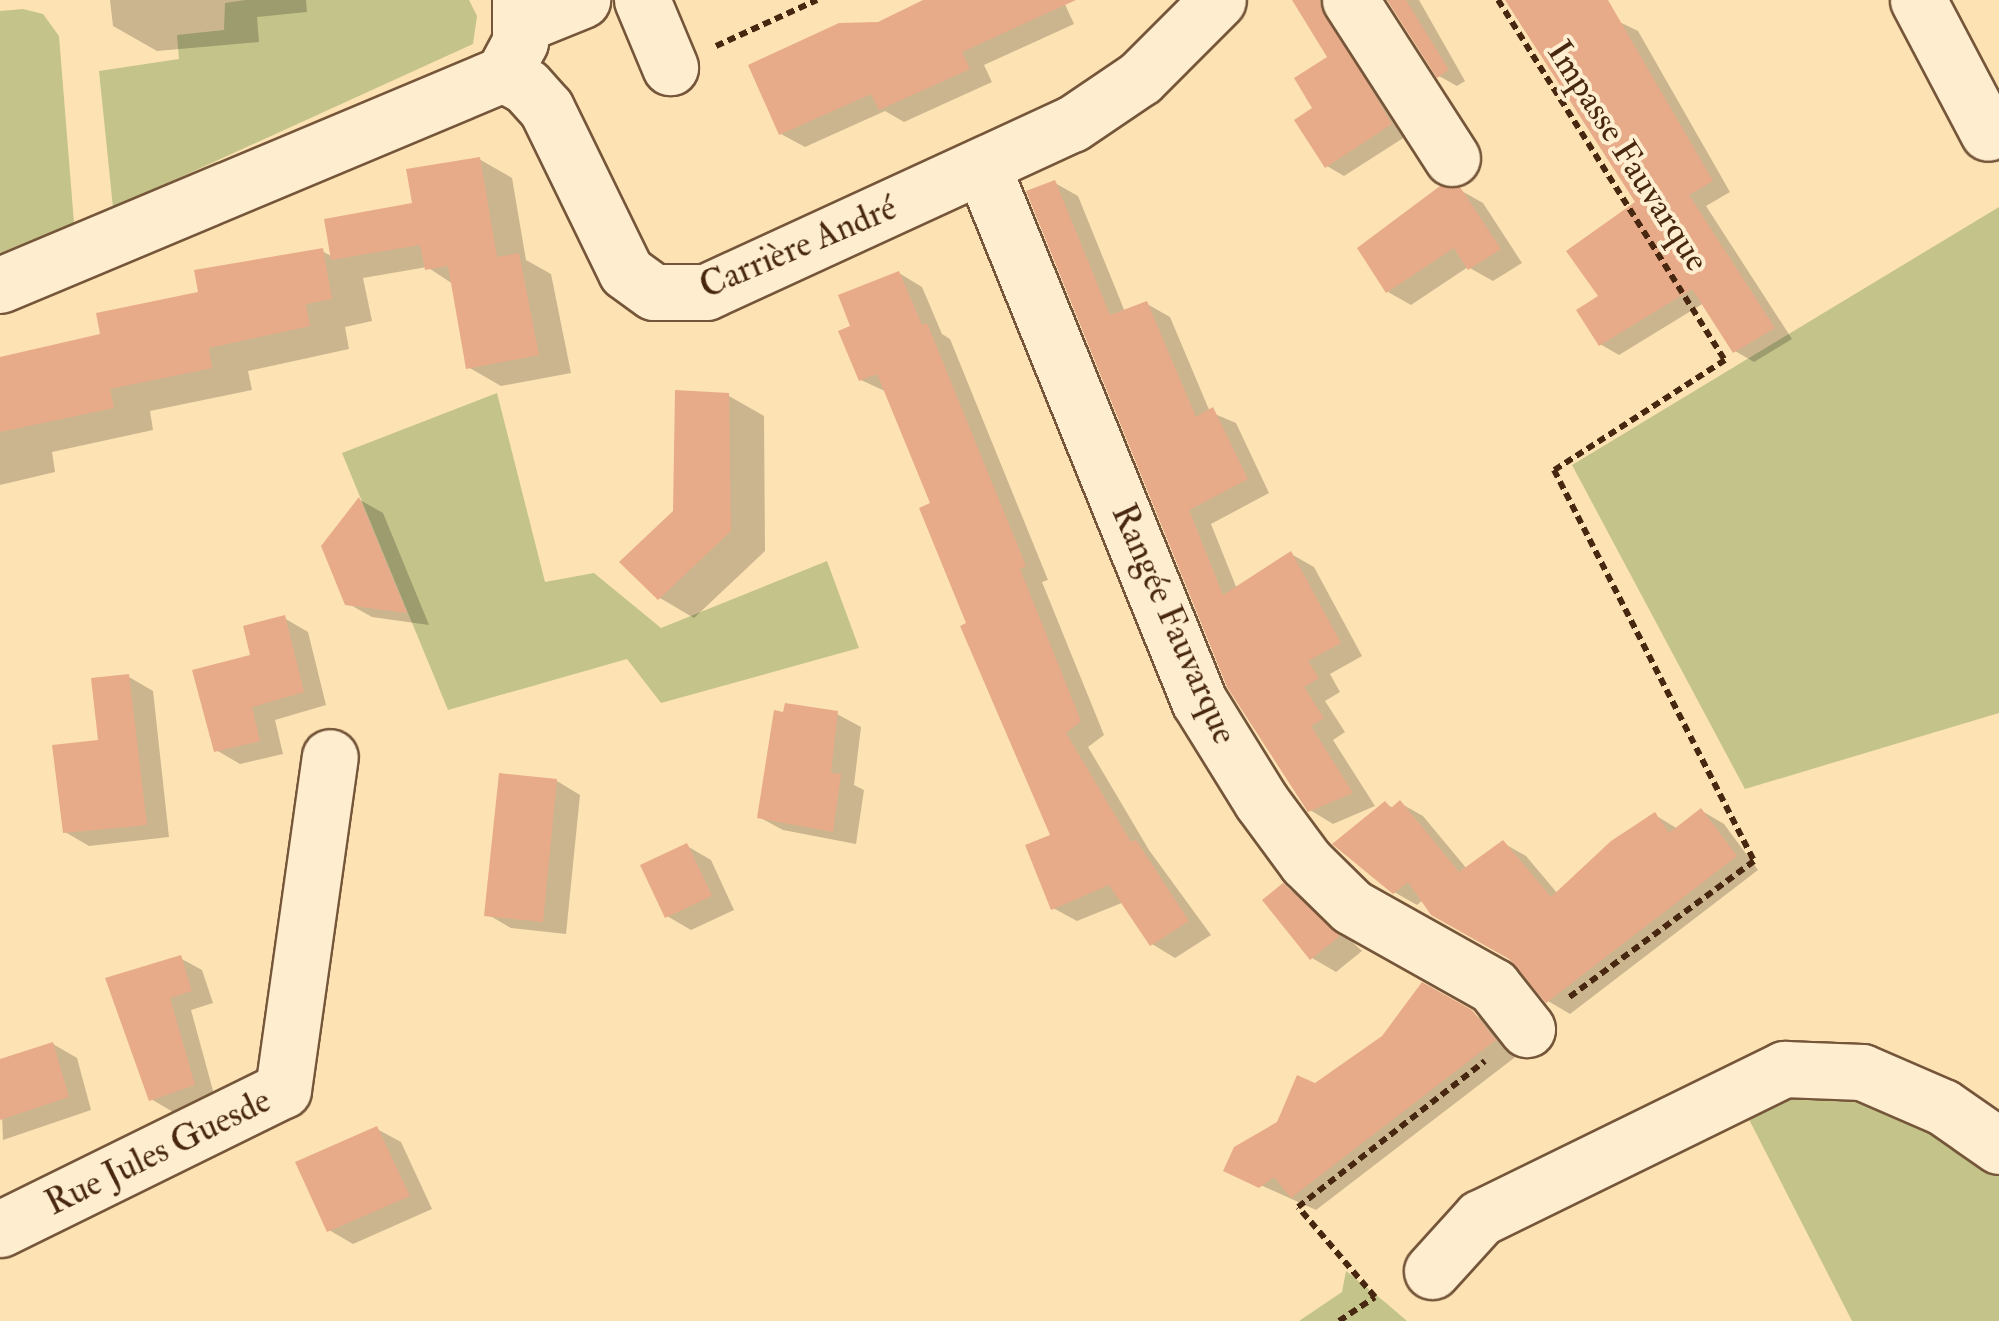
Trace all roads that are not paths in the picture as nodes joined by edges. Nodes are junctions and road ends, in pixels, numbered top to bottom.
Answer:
1 (582, 0) edge
2 (642, 0) edge
3 (1218, 0) edge
4 (1350, 0) edge
5 (1918, 0) edge
6 (522, 12) edge
7 (670, 67) road end
8 (503, 74) junction
9 (1988, 134) dead end
10 (1452, 158) dead end
11 (983, 168) junction
12 (0, 285) edge
13 (330, 757) dead end
14 (1527, 1028) road end
15 (1999, 1146) edge
16 (0, 1229) edge
17 (1432, 1272) dead end

1 - 6 street
2 - 7 street
3 - 11 street, Carrière André
4 - 10 street
5 - 9 street
6 - 8 street
8 - 11 street, Carrière André
8 - 12 street
11 - 14 street, Rangée Fauvarque
13 - 16 street, Rue Jules Guesde
15 - 17 street

